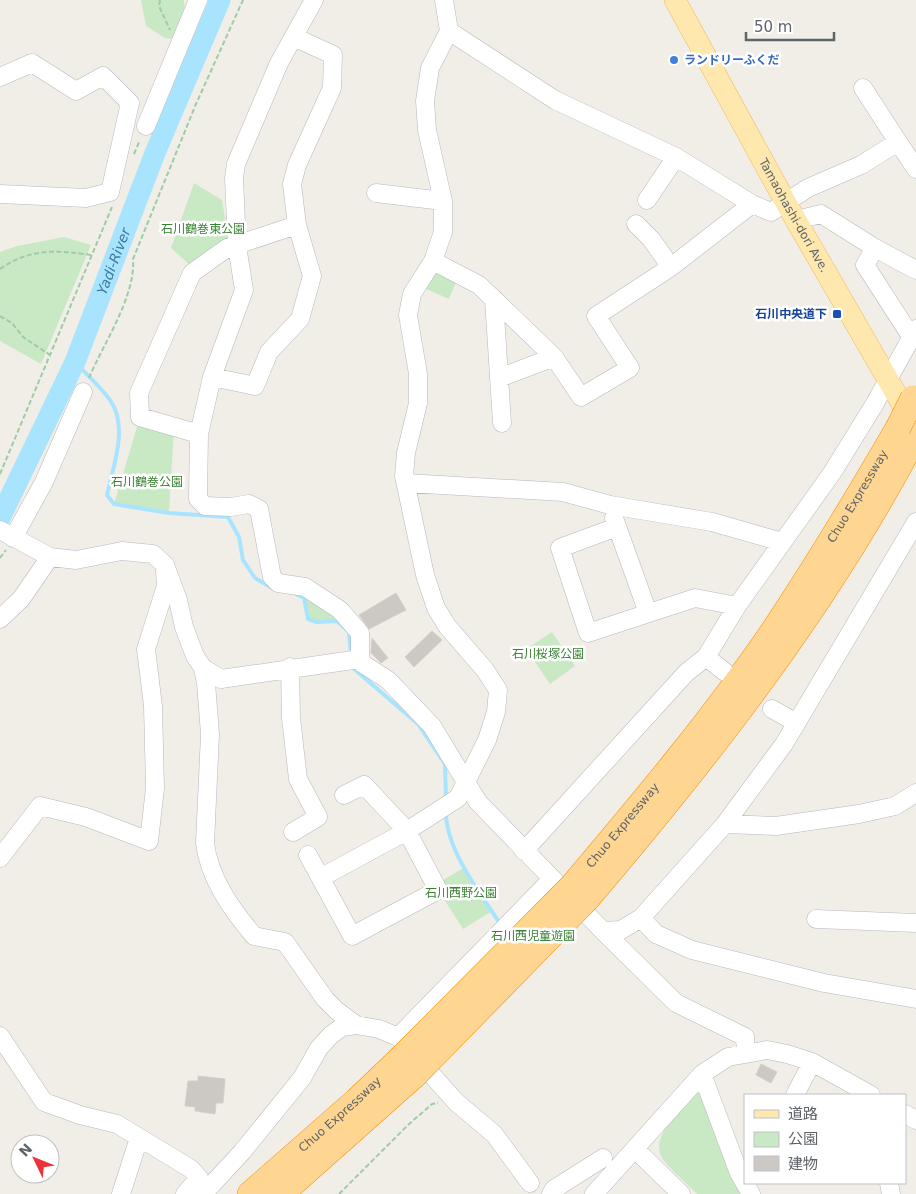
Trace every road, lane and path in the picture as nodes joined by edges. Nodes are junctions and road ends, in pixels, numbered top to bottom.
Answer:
1 (160, 0) edge
2 (198, 0) edge
3 (243, 0) edge
4 (314, 0) edge
5 (444, 0) edge
6 (675, 0) edge
7 (449, 31) junction
8 (294, 37) junction
9 (181, 40) junction
10 (0, 77) edge
11 (863, 88) dead end
12 (146, 126) joint
13 (898, 142) junction
14 (134, 155) dead end
15 (676, 156) junction
16 (916, 169) edge
17 (376, 192) dead end
18 (0, 194) edge
19 (114, 200) dead end
20 (647, 200) dead end
21 (443, 201) junction
22 (752, 204) junction
23 (791, 211) junction
24 (636, 224) dead end
25 (297, 225) junction
26 (237, 246) junction
27 (875, 248) junction
28 (91, 255) junction
29 (433, 261) junction
30 (671, 267) junction
31 (0, 269) edge
32 (916, 270) edge
33 (494, 299) junction
34 (0, 316) edge
35 (914, 334) edge
36 (50, 355) dead end
37 (554, 357) junction
38 (91, 372) dead end
39 (212, 377) junction
40 (500, 378) junction
41 (888, 380) junction
42 (83, 392) dead end
43 (914, 394) edge
44 (502, 423) dead end
45 (198, 434) junction
46 (910, 435) edge
47 (0, 474) edge
48 (406, 483) junction
49 (610, 506) junction
50 (916, 522) edge
51 (617, 527) junction
52 (8, 535) edge
53 (782, 542) junction
54 (50, 558) junction
55 (165, 565) junction
56 (736, 606) junction
57 (648, 613) junction
58 (0, 619) edge
59 (706, 657) junction
60 (353, 660) junction
61 (290, 667) junction
62 (203, 668) junction
63 (725, 672) dead end
64 (772, 709) dead end
65 (795, 722) junction
66 (467, 783) junction
67 (916, 793) edge
68 (344, 795) dead end
69 (725, 824) junction
70 (407, 831) junction
71 (293, 832) dead end
72 (524, 851) junction
73 (308, 855) dead end
74 (0, 858) edge
75 (322, 877) junction
76 (570, 888) junction
77 (641, 918) junction
78 (816, 919) dead end
79 (916, 923) edge
80 (603, 931) junction
81 (916, 999) edge
82 (356, 1024) junction
83 (0, 1036) edge
84 (746, 1053) junction
85 (404, 1057) junction
86 (812, 1062) junction
87 (702, 1074) junction
88 (796, 1094) edge
89 (869, 1094) edge
90 (456, 1102) junction
91 (376, 1111) junction
92 (139, 1138) junction
93 (635, 1149) junction
94 (603, 1158) dead end
95 (744, 1182) edge
96 (530, 1183) dead end
97 (215, 1190) edge
98 (121, 1194) edge
99 (185, 1194) edge
100 (250, 1194) edge
101 (281, 1194) edge
102 (298, 1194) edge
103 (339, 1194) edge
104 (551, 1194) edge
105 (594, 1194) edge
106 (681, 1194) edge

1 - 9 path
2 - 9 street
3 - 38 path
4 - 8 street
5 - 7 street
6 - 23 main road, Tamaohashi-dori Ave.
7 - 15 street
7 - 21 street
8 - 25 street
8 - 26 street
9 - 12 street
10 - 18 street
11 - 13 street
12 - 14 path
13 - 16 street
13 - 23 street
15 - 20 street
15 - 22 street
17 - 21 street
19 - 28 path
21 - 29 street
22 - 23 street
22 - 30 street
23 - 27 street
23 - 41 main road, Tamaohashi-dori Ave.
24 - 30 street
25 - 26 street
25 - 39 street
26 - 39 street
26 - 45 street
27 - 32 street
27 - 35 street
28 - 31 path
28 - 47 path
29 - 33 street
29 - 48 street
30 - 37 street
33 - 37 street
33 - 40 street
34 - 36 path
35 - 41 street
37 - 40 street
39 - 45 street
40 - 44 street
41 - 46 main road, Tamaohashi-dori Ave.
41 - 53 street
42 - 52 street
43 - 46 highway, Chuo Expressway, bridge
45 - 60 street
46 - 76 highway, Chuo Expressway
48 - 49 street
48 - 66 street
49 - 51 street
49 - 53 street
50 - 65 street
51 - 57 street
51 - 57 street
52 - 54 street
53 - 56 street
54 - 55 street
54 - 58 street
55 - 62 street
55 - 74 street
56 - 57 street
56 - 59 street
59 - 63 street
59 - 72 street
60 - 61 street
60 - 66 street
61 - 62 street
61 - 71 street
62 - 82 street
64 - 65 street
65 - 69 street
66 - 70 street
66 - 72 street
67 - 69 street
68 - 70 street
69 - 77 street
70 - 75 street
70 - 75 street
72 - 76 street
73 - 75 street
76 - 80 street
76 - 85 highway, Chuo Expressway, bridge
76 - 85 street
77 - 80 street
77 - 81 street
78 - 79 street
80 - 84 street
82 - 85 street
82 - 97 street
83 - 92 street
84 - 86 street
84 - 87 street
85 - 90 street
85 - 91 highway, Chuo Expressway
85 - 100 highway, Chuo Expressway
86 - 88 street
86 - 89 street
87 - 93 street
87 - 95 street
90 - 96 street
90 - 103 path
91 - 101 highway, Chuo Expressway
91 - 102 highway
92 - 98 street
92 - 99 street
93 - 105 street
93 - 106 street
94 - 104 street

